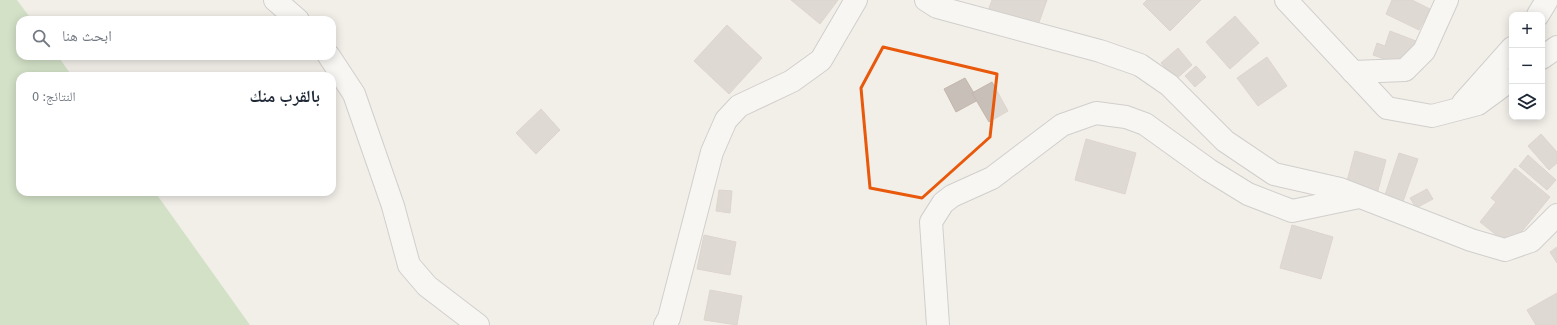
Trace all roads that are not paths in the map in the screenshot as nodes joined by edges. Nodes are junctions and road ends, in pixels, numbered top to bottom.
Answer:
1 (275, 0) edge
2 (856, 0) edge
3 (926, 0) edge
4 (1286, 0) edge
5 (1447, 0) edge
6 (1547, 0) edge
7 (1540, 12) edge
8 (293, 16) edge
9 (1557, 47) edge
10 (1509, 51) edge
11 (1545, 56) edge
12 (331, 60) edge
13 (1353, 72) junction
14 (1509, 81) edge
15 (1458, 109) junction
16 (1360, 197) junction
17 (1557, 215) edge
18 (478, 325) edge
19 (665, 325) edge
20 (938, 325) edge

1 - 8 street
2 - 19 street
3 - 16 street
4 - 13 street
5 - 13 street
6 - 7 street
9 - 11 street
10 - 15 street
12 - 18 street
13 - 15 street
14 - 15 street
16 - 17 street
16 - 20 street

